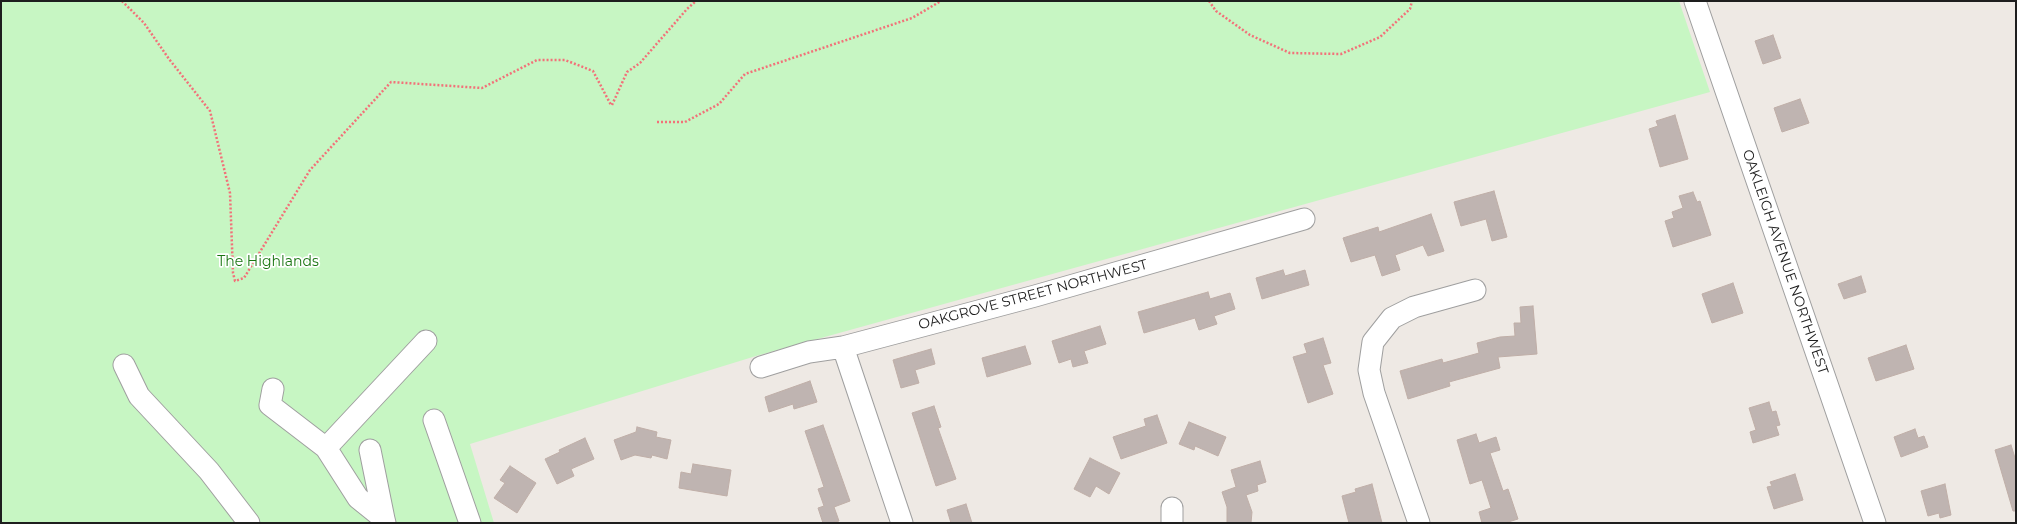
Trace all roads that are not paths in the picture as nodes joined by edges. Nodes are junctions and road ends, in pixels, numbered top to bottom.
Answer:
1 (1695, 1) edge
2 (1304, 219) dead end
3 (1475, 290) dead end
4 (426, 341) dead end
5 (843, 347) junction
6 (124, 365) dead end
7 (761, 367) dead end
8 (273, 389) dead end
9 (434, 420) dead end
10 (326, 448) junction
11 (370, 450) dead end
12 (384, 521) edge
13 (249, 523) edge
14 (470, 523) edge
15 (902, 523) edge
16 (1419, 523) edge
17 (1875, 523) edge

1 - 17 street, OAKLEIGH AVENUE NORTHWEST
2 - 5 street, OAKGROVE STREET NORTHWEST
3 - 16 street
4 - 10 street
5 - 7 street, OAKGROVE STREET NORTHWEST
5 - 15 street
6 - 13 street
8 - 10 street
9 - 14 street
10 - 12 street
11 - 12 street

